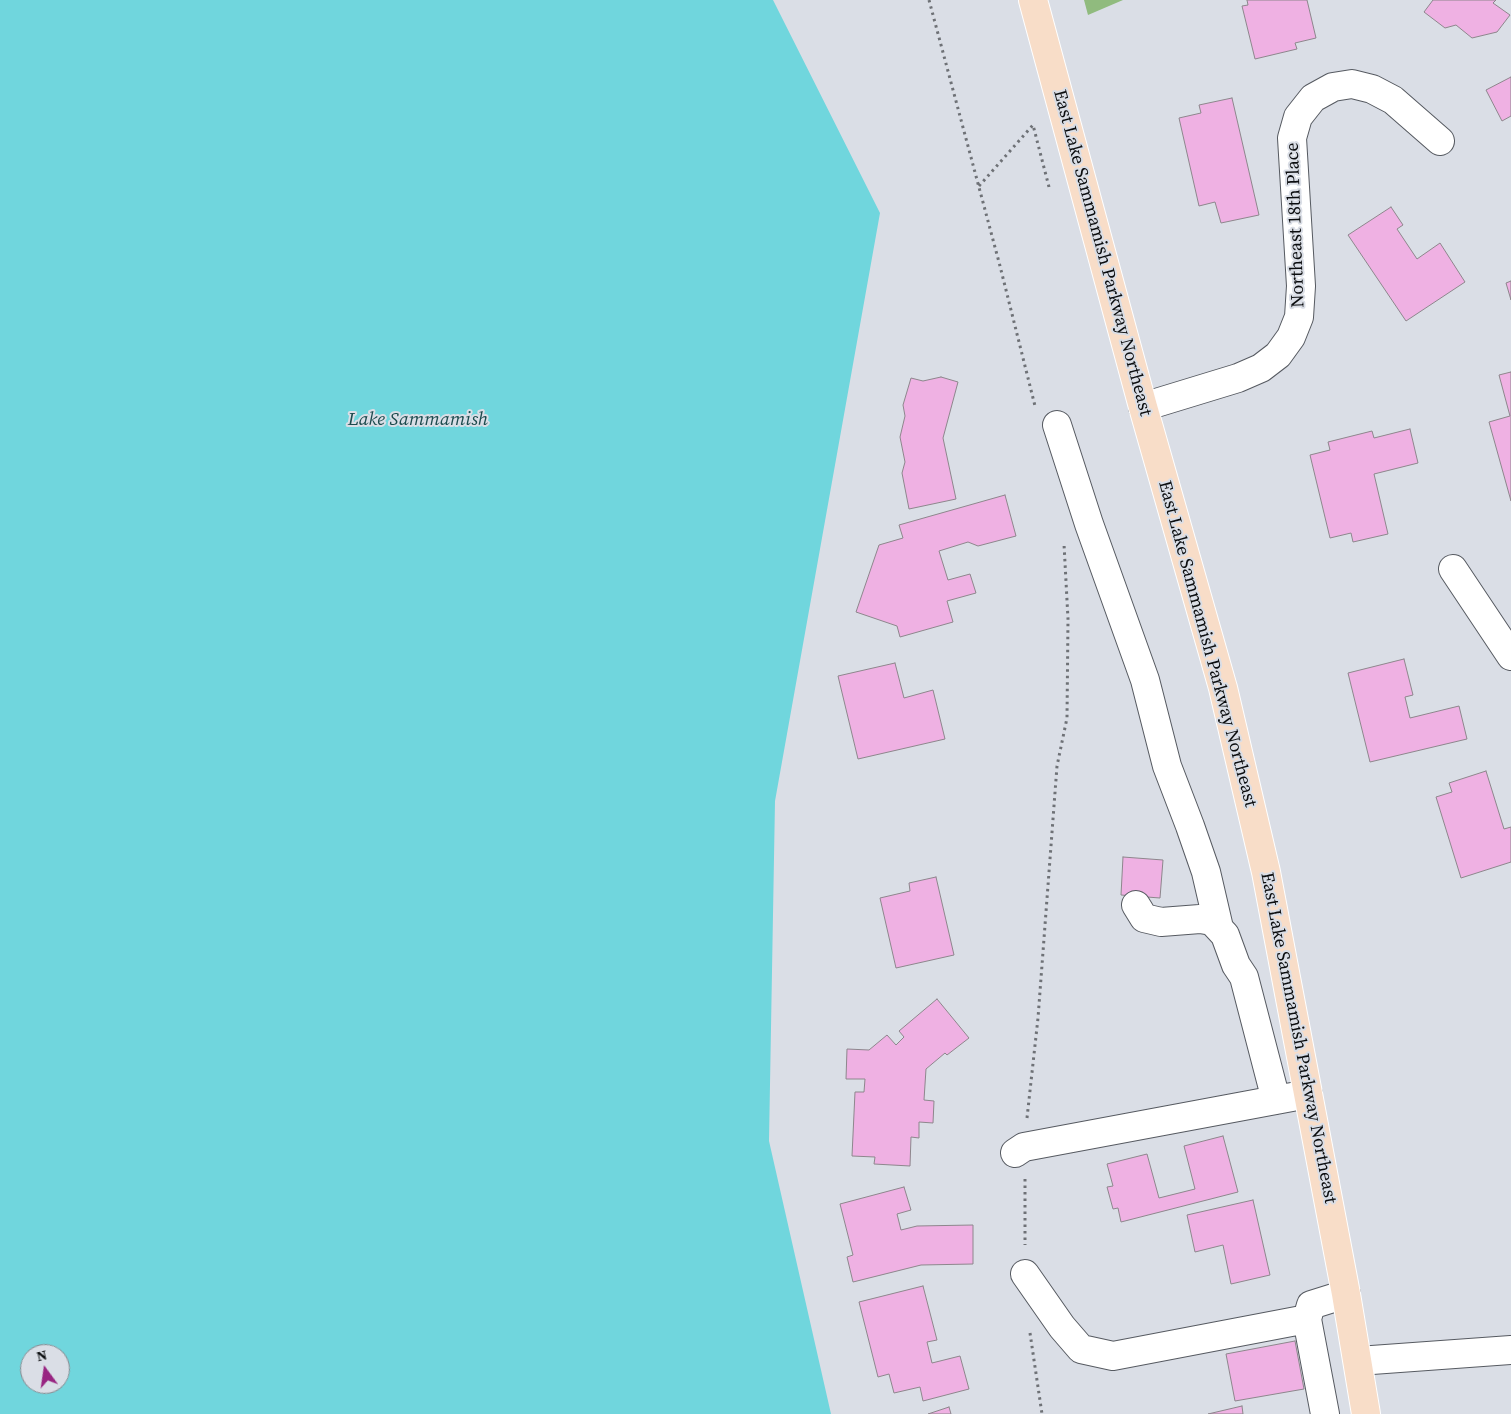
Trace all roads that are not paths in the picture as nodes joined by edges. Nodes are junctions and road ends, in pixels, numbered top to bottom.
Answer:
1 (1033, 0) edge
2 (1440, 141) dead end
3 (1143, 407) junction
4 (1057, 425) dead end
5 (1453, 569) dead end
6 (1511, 656) edge
7 (1136, 904) dead end
8 (1219, 928) junction
9 (1308, 1094) junction
10 (1276, 1100) junction
11 (1019, 1150) road end
12 (1025, 1274) road end
13 (1346, 1294) junction
14 (1307, 1319) junction
15 (1511, 1350) edge
16 (1358, 1361) junction
17 (1325, 1414) edge
18 (1366, 1414) edge

1 - 3 main road, East Lake Sammamish Parkway Northeast
2 - 3 street, Northeast 18th Place
3 - 9 main road, East Lake Sammamish Parkway Northeast
4 - 8 street
5 - 6 street
7 - 8 street
8 - 10 street
9 - 10 street
9 - 13 main road, East Lake Sammamish Parkway Northeast
10 - 11 street
12 - 14 street
13 - 14 street
13 - 16 main road, East Lake Sammamish Parkway Northeast
14 - 17 street
15 - 16 street
16 - 18 main road, East Lake Sammamish Parkway Northeast

